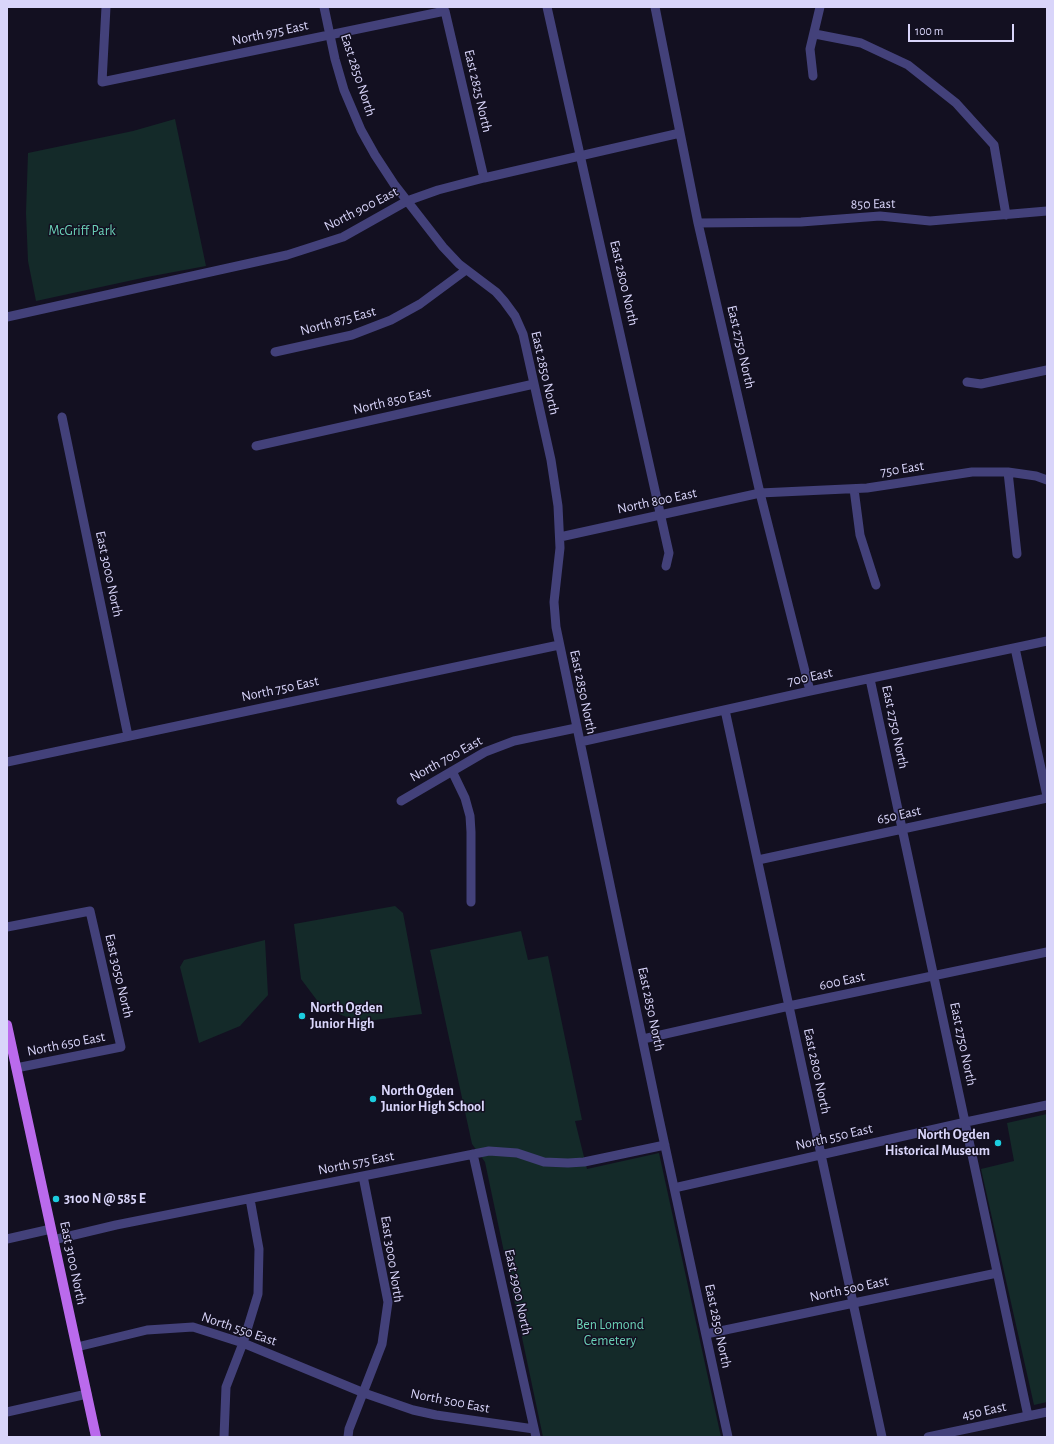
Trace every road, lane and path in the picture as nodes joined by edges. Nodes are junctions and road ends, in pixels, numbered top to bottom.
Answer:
1 (106, 7) edge
2 (324, 7) edge
3 (547, 7) edge
4 (655, 7) edge
5 (820, 7) edge
6 (445, 11) joint
7 (330, 34) junction
8 (815, 34) junction
9 (812, 76) dead end
10 (680, 133) junction
11 (580, 156) junction
12 (484, 178) junction
13 (407, 200) junction
14 (1047, 211) edge
15 (1006, 215) junction
16 (698, 223) junction
17 (466, 270) junction
18 (7, 317) edge
19 (275, 352) dead end
20 (1047, 370) edge
21 (967, 382) dead end
22 (534, 384) junction
23 (62, 417) dead end
24 (256, 446) dead end
25 (1008, 472) junction
26 (1047, 480) edge
27 (854, 489) junction
28 (760, 493) junction
29 (661, 514) junction
30 (560, 537) junction
31 (1017, 554) dead end
32 (666, 566) dead end
33 (876, 585) dead end
34 (1047, 641) edge
35 (559, 645) junction
36 (1016, 648) junction
37 (870, 678) junction
38 (810, 691) junction
39 (725, 710) junction
40 (576, 728) junction
41 (128, 736) junction
42 (580, 742) junction
43 (7, 762) edge
44 (452, 771) junction
45 (1047, 797) edge
46 (401, 801) dead end
47 (903, 829) junction
48 (758, 860) junction
49 (472, 902) dead end
50 (7, 927) edge
51 (1047, 952) edge
52 (934, 976) junction
53 (789, 1006) junction
54 (7, 1025) edge
55 (643, 1039) junction
56 (121, 1047) joint
57 (16, 1068) junction
58 (1047, 1106) edge
59 (966, 1122) junction
60 (665, 1145) junction
61 (473, 1154) junction
62 (820, 1154) junction
63 (363, 1176) junction
64 (674, 1188) junction
65 (250, 1199) junction
66 (51, 1229) junction
67 (7, 1239) edge
68 (53, 1240) junction
69 (997, 1273) junction
70 (852, 1302) junction
71 (706, 1334) junction
72 (243, 1343) junction
73 (77, 1347) junction
74 (364, 1393) junction
75 (87, 1394) junction
76 (7, 1412) edge
77 (1047, 1412) edge
78 (1028, 1416) junction
79 (535, 1433) edge
80 (96, 1437) edge
81 (224, 1437) edge
82 (348, 1437) edge
83 (728, 1437) edge
84 (882, 1437) edge
85 (928, 1437) edge

1 - 7 street, North 975 East
2 - 7 street, East 2850 North
3 - 11 street, East 2800 North
4 - 10 street, East 2750 North
5 - 8 street
6 - 7 street, North 975 East
6 - 12 street, East 2825 North
7 - 13 street, East 2850 North
8 - 9 street
8 - 15 street
10 - 11 street, North 900 East
10 - 16 street, East 2750 North
11 - 12 street, North 900 East
11 - 29 street, East 2800 North
12 - 13 street, North 900 East
13 - 17 street, East 2850 North
13 - 18 street, North 900 East
14 - 15 street, 850 East
15 - 16 street, 850 East
16 - 28 street, East 2750 North
17 - 19 street, North 875 East
17 - 22 street, East 2850 North
20 - 21 street
22 - 24 street, North 850 East
22 - 30 street, East 2850 North
23 - 41 street, East 3000 North
25 - 26 street, 750 East
25 - 27 street, 750 East
25 - 31 street
27 - 28 street, 750 East
27 - 33 street
28 - 29 street, North 800 East
28 - 38 street, East 2750 North
29 - 30 street, North 800 East
29 - 32 street, East 2800 North
30 - 35 street, East 2850 North
34 - 36 street, 700 East
35 - 40 street, East 2850 North
35 - 41 street, North 750 East
36 - 37 street, 700 East
36 - 45 street
37 - 38 street, 700 East
37 - 47 street, East 2750 North
38 - 39 street, 700 East
39 - 42 street, 700 East
39 - 48 street, East 2800 North
40 - 42 street, East 2850 North
40 - 44 street, North 700 East
41 - 43 street, North 750 East
42 - 55 street, East 2850 North
44 - 46 street, North 700 East
44 - 49 street
45 - 47 street, 650 East
47 - 48 street, 650 East
47 - 52 street, East 2750 North
48 - 53 street, East 2800 North
50 - 56 street, East 3050 North
51 - 52 street, 600 East
52 - 53 street, 600 East
52 - 59 street, East 2750 North
53 - 55 street, 600 East
53 - 62 street, East 2800 North
54 - 57 main road, East 3100 North
55 - 60 street, East 2850 North
56 - 57 street, North 650 East
57 - 66 main road, East 3100 North
58 - 59 street, North 550 East
59 - 62 street, North 550 East
59 - 69 street, East 2750 North
60 - 61 street, North 575 East
60 - 64 street, East 2850 North
61 - 63 street, North 575 East
61 - 79 street, East 2900 North
62 - 64 street, North 550 East
62 - 70 street, East 2800 North
63 - 65 street, North 575 East
63 - 74 street, East 3000 North
64 - 71 street, East 2850 North
65 - 68 street, North 575 East
65 - 72 street
66 - 67 street
66 - 68 main road, East 3100 North
68 - 73 main road, East 3100 North
69 - 70 street, North 500 East
69 - 78 street, East 2750 North
70 - 71 street, North 500 East
70 - 84 street, East 2800 North
71 - 83 street, East 2850 North
72 - 73 street, North 550 East
72 - 74 street, North 550 East
72 - 81 street
73 - 75 main road, East 3100 North
74 - 79 street, North 500 East
74 - 82 street, East 3000 North
75 - 76 street
75 - 80 main road, East 3100 North
77 - 78 street, 450 East
78 - 85 street, 450 East

